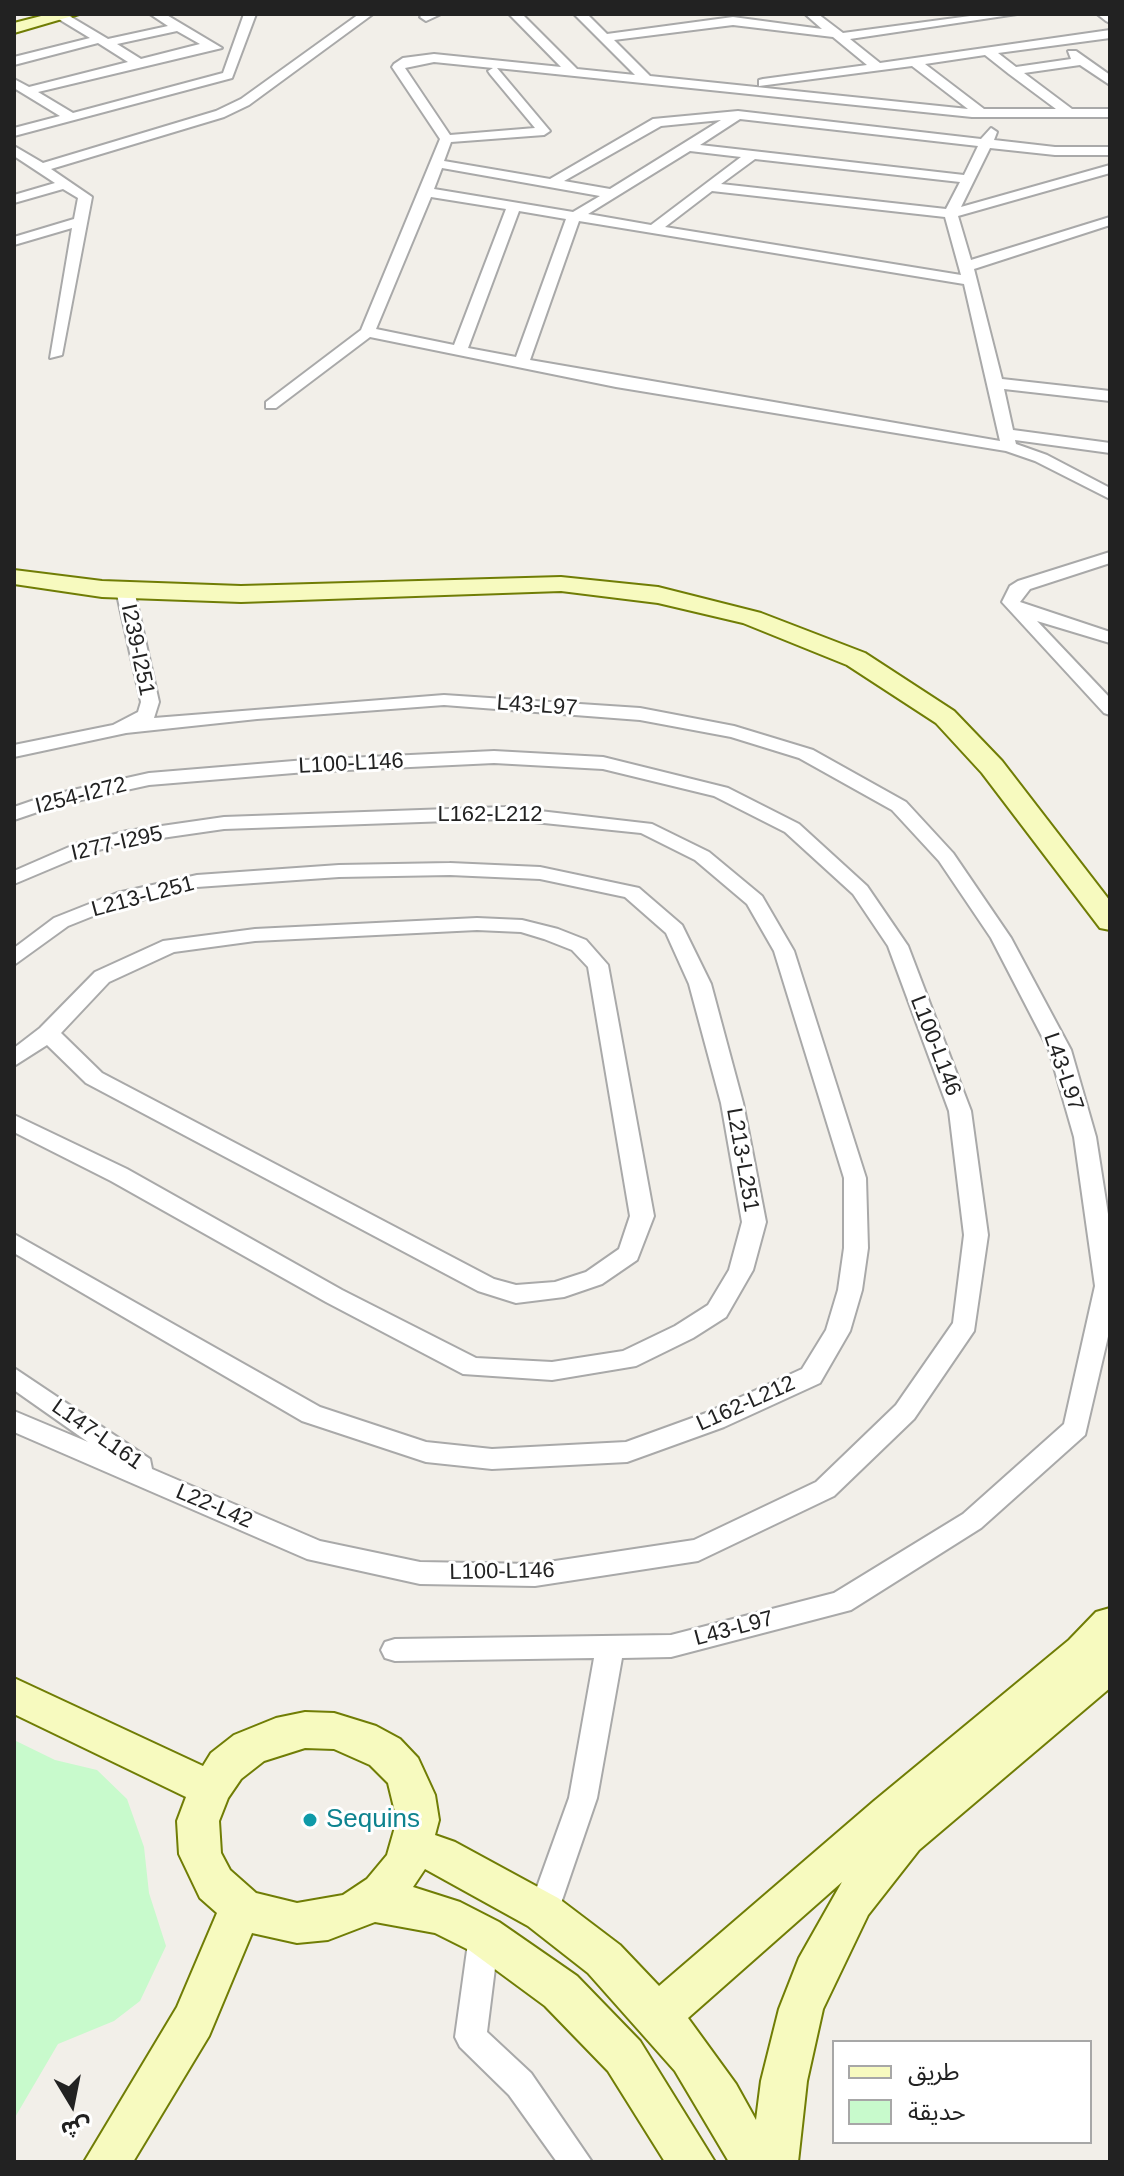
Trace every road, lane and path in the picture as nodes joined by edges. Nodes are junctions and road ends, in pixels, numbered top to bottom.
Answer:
1 (41, 14) edge
2 (156, 14) edge
3 (250, 14) edge
4 (367, 14) edge
5 (515, 14) edge
6 (523, 14) edge
7 (580, 14) edge
8 (659, 14) edge
9 (811, 14) edge
10 (1011, 14) edge
11 (1103, 14) edge
12 (65, 15) edge
13 (729, 18) edge
14 (977, 19) junction
15 (1110, 19) edge
16 (14, 21) edge
17 (178, 27) junction
18 (14, 28) edge
19 (675, 29) junction
20 (1110, 34) edge
21 (839, 36) junction
22 (604, 38) junction
23 (104, 41) junction
24 (1055, 42) junction
25 (210, 45) junction
26 (1016, 48) junction
27 (988, 52) junction
28 (234, 58) junction
29 (14, 61) edge
30 (407, 61) junction
31 (1082, 61) junction
32 (915, 62) junction
33 (139, 63) junction
34 (878, 67) junction
35 (494, 71) junction
36 (1013, 71) junction
37 (570, 75) junction
38 (647, 80) junction
39 (1110, 81) edge
40 (14, 83) edge
41 (729, 88) junction
42 (27, 91) junction
43 (766, 96) junction
44 (981, 113) junction
45 (1069, 113) junction
46 (1110, 113) edge
47 (738, 115) junction
48 (71, 117) junction
49 (995, 124) junction
50 (1110, 124) edge
51 (14, 132) edge
52 (1090, 138) dead end
53 (446, 139) junction
54 (986, 143) junction
55 (687, 147) junction
56 (1110, 151) edge
57 (1085, 153) junction
58 (16, 154) edge
59 (753, 154) junction
60 (436, 163) junction
61 (40, 168) junction
62 (1110, 169) edge
63 (1078, 178) junction
64 (968, 179) junction
65 (554, 182) junction
66 (65, 184) junction
67 (710, 187) junction
68 (426, 192) junction
69 (613, 194) junction
70 (14, 199) edge
71 (513, 208) junction
72 (951, 214) junction
73 (573, 218) junction
74 (82, 221) junction
75 (1110, 221) edge
76 (651, 231) junction
77 (14, 241) edge
78 (967, 274) junction
79 (367, 332) junction
80 (459, 351) junction
81 (55, 355) dead end
82 (521, 363) junction
83 (995, 383) junction
84 (1110, 396) edge
85 (271, 405) dead end
86 (1008, 440) junction
87 (1110, 448) edge
88 (1110, 494) edge
89 (1110, 557) edge
90 (14, 567) edge
91 (14, 577) edge
92 (126, 586) junction
93 (1016, 608) junction
94 (1110, 638) edge
95 (1087, 684) junction
96 (1110, 690) edge
97 (1110, 709) edge
98 (126, 727) junction
99 (14, 751) edge
100 (149, 779) joint
101 (1031, 804) junction
102 (14, 814) edge
103 (224, 823) joint
104 (14, 878) edge
105 (1110, 898) edge
106 (1110, 921) edge
107 (14, 958) edge
108 (48, 1033) junction
109 (14, 1059) edge
110 (14, 1123) edge
111 (14, 1242) edge
112 (14, 1377) edge
113 (14, 1421) edge
114 (180, 1493) junction
115 (420, 1573) joint
116 (1110, 1624) edge
117 (610, 1647) junction
118 (395, 1650) dead end
119 (1110, 1664) edge
120 (14, 1695) edge
121 (1031, 1714) junction
122 (210, 1789) junction
123 (414, 1847) junction
124 (368, 1902) junction
125 (241, 1907) junction
126 (543, 1912) junction
127 (484, 1936) junction
128 (658, 2016) junction
129 (107, 2162) edge
130 (576, 2162) edge
131 (692, 2162) edge
132 (754, 2162) edge
133 (775, 2162) edge

1 - 16 street
2 - 17 street
3 - 28 street
4 - 61 street
5 - 6 street
5 - 37 street
7 - 22 street
8 - 19 street
9 - 21 street
10 - 14 street
11 - 15 street
12 - 18 street
12 - 23 street
13 - 19 street
13 - 21 street
14 - 21 street
14 - 26 street
17 - 23 street
17 - 25 street
19 - 22 street
20 - 24 street
21 - 34 street
22 - 38 street
23 - 29 street
23 - 33 street
24 - 26 street
24 - 31 street
25 - 28 street
25 - 33 street
26 - 27 street
27 - 32 street
27 - 36 street
28 - 48 street
30 - 35 street
30 - 37 street
30 - 53 street
31 - 36 street
31 - 39 street
32 - 34 street
32 - 44 street
33 - 42 street
34 - 41 street
35 - 37 street
35 - 53 street
36 - 45 street
37 - 38 street
37 - 43 street
38 - 41 street
40 - 42 street
41 - 43 street
42 - 48 street
43 - 44 street
43 - 47 street
43 - 49 street
44 - 45 street
45 - 46 street
47 - 54 street
47 - 55 street
47 - 65 street
48 - 51 street
49 - 50 street
49 - 54 street
52 - 57 street
53 - 60 street
54 - 57 street
54 - 64 street
55 - 59 street
55 - 69 street
56 - 57 street
57 - 63 street
58 - 61 street
59 - 64 street
59 - 67 street
60 - 65 street
60 - 68 street
61 - 66 street
62 - 63 street
63 - 72 street
64 - 72 street
65 - 69 street
66 - 70 street
66 - 74 street
67 - 72 street
67 - 76 street
68 - 71 street
68 - 79 street
69 - 73 street
71 - 73 street
71 - 80 street
72 - 78 street
73 - 76 street
73 - 82 street
74 - 77 street
74 - 81 street
75 - 78 street
76 - 78 street
78 - 83 street
79 - 80 street
79 - 85 street
80 - 82 street
82 - 86 street
83 - 84 street
83 - 86 street
86 - 87 street
86 - 88 street
89 - 93 street
90 - 92 street
91 - 92 street
92 - 98 street, I239-I251
92 - 101 street
93 - 94 street
93 - 95 street
95 - 96 street
95 - 97 street
98 - 99 street, I239-I251
98 - 117 street, L43-L97
100 - 102 street, I254-I272
100 - 115 street, L100-L146
101 - 105 street
101 - 106 street
103 - 104 street, I277-I295
103 - 111 street, L162-L212
107 - 110 street, L213-L251
108 - 108 street
108 - 109 street
112 - 114 street, L147-L161
113 - 114 street, L22-L42
114 - 115 street, L22-L42
116 - 121 street
117 - 118 street, L43-L97
117 - 126 street
119 - 121 street
120 - 122 street
121 - 128 street
121 - 133 street
122 - 123 street
122 - 125 street
123 - 124 street
123 - 126 street
124 - 125 street
124 - 127 street
125 - 129 street
126 - 128 street
127 - 130 street
127 - 131 street
128 - 132 street

